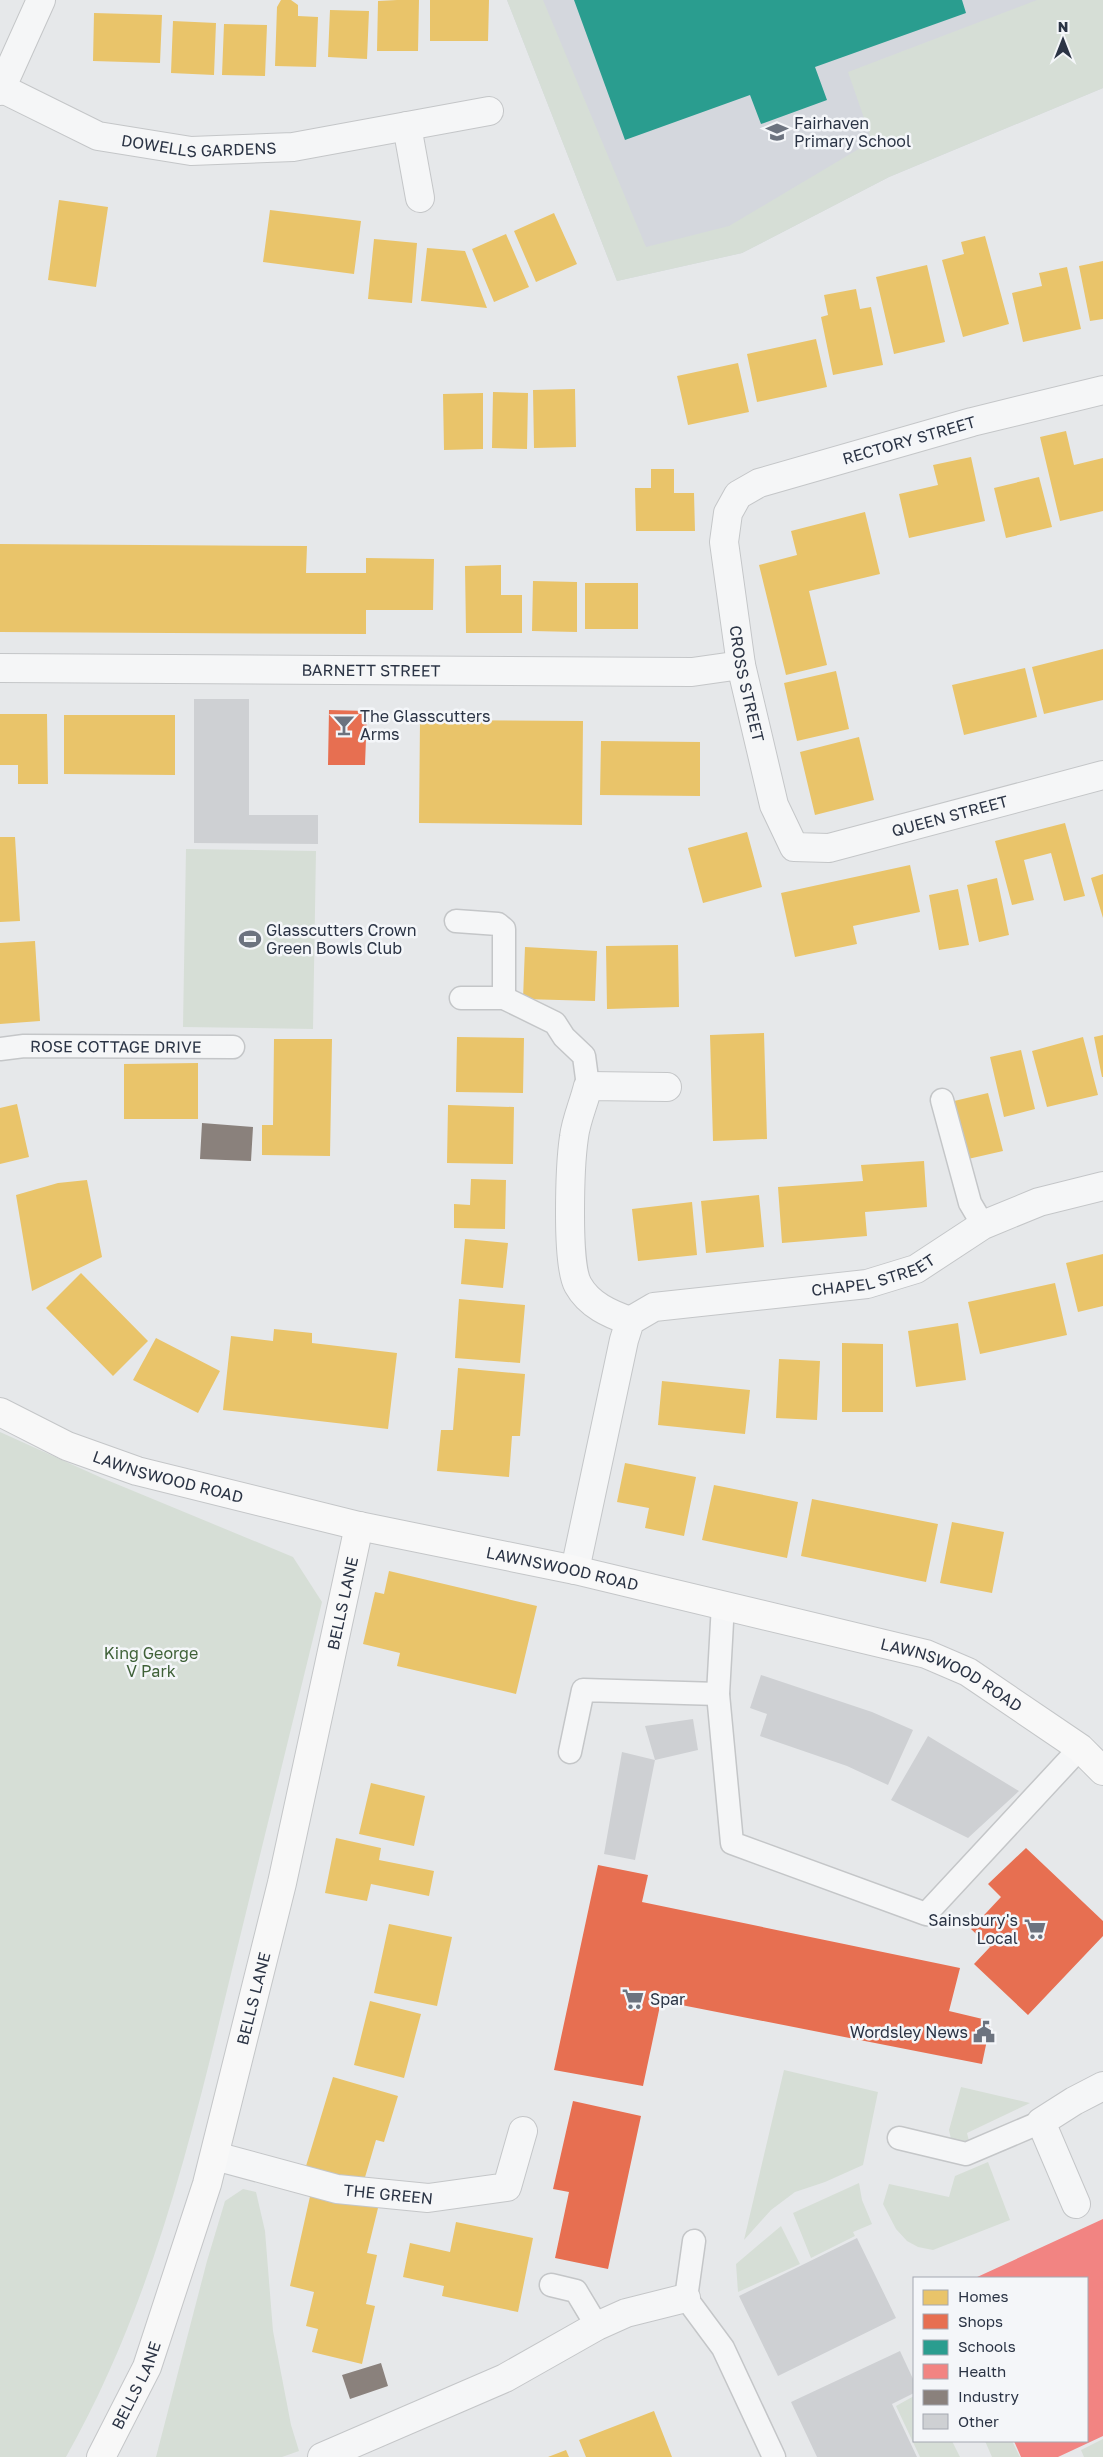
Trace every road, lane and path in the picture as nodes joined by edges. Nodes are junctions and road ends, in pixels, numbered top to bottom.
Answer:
1 (41, 0) edge
2 (1, 90) edge
3 (489, 111) dead end
4 (407, 126) junction
5 (420, 198) dead end
6 (1103, 390) edge
7 (728, 513) joint
8 (741, 665) junction
9 (0, 668) edge
10 (1103, 775) edge
11 (794, 847) joint
12 (456, 921) dead end
13 (461, 998) dead end
14 (504, 998) junction
15 (233, 1047) dead end
16 (0, 1049) edge
17 (588, 1086) junction
18 (666, 1086) dead end
19 (942, 1100) dead end
20 (1103, 1186) edge
21 (983, 1224) junction
22 (630, 1321) junction
23 (0, 1412) edge
24 (359, 1526) junction
25 (575, 1570) junction
26 (723, 1604) junction
27 (718, 1694) junction
28 (1080, 1748) junction
29 (570, 1752) dead end
30 (1103, 1772) edge
31 (1103, 2086) edge
32 (1041, 2122) junction
33 (523, 2131) dead end
34 (898, 2138) dead end
35 (215, 2156) junction
36 (1076, 2204) dead end
37 (694, 2241) dead end
38 (551, 2285) dead end
39 (686, 2298) junction
40 (597, 2326) junction
41 (327, 2456) edge
42 (101, 2457) edge
43 (774, 2457) edge

1 - 2 street
2 - 4 street, DOWELLS GARDENS
3 - 4 street, DOWELLS GARDENS
4 - 5 street
6 - 7 street, RECTORY STREET
7 - 8 street, CROSS STREET
8 - 9 street, BARNETT STREET
8 - 11 street, CROSS STREET
10 - 11 street, QUEEN STREET
12 - 14 lane
13 - 14 lane
14 - 17 lane
15 - 16 lane, ROSE COTTAGE DRIVE
17 - 18 street
17 - 22 street
19 - 21 lane
20 - 21 street, CHAPEL STREET
21 - 22 street, CHAPEL STREET
22 - 25 street
23 - 24 street, LAWNSWOOD ROAD
24 - 25 street, LAWNSWOOD ROAD
24 - 35 street, BELLS LANE
25 - 26 street, LAWNSWOOD ROAD
26 - 27 lane
26 - 28 street, LAWNSWOOD ROAD
27 - 28 lane
27 - 29 lane
28 - 30 street, LAWNSWOOD ROAD
31 - 32 street
32 - 34 lane
32 - 36 street
33 - 35 street, THE GREEN
35 - 42 street, BELLS LANE
37 - 39 lane
38 - 40 lane
39 - 40 street
39 - 43 lane
40 - 41 street

